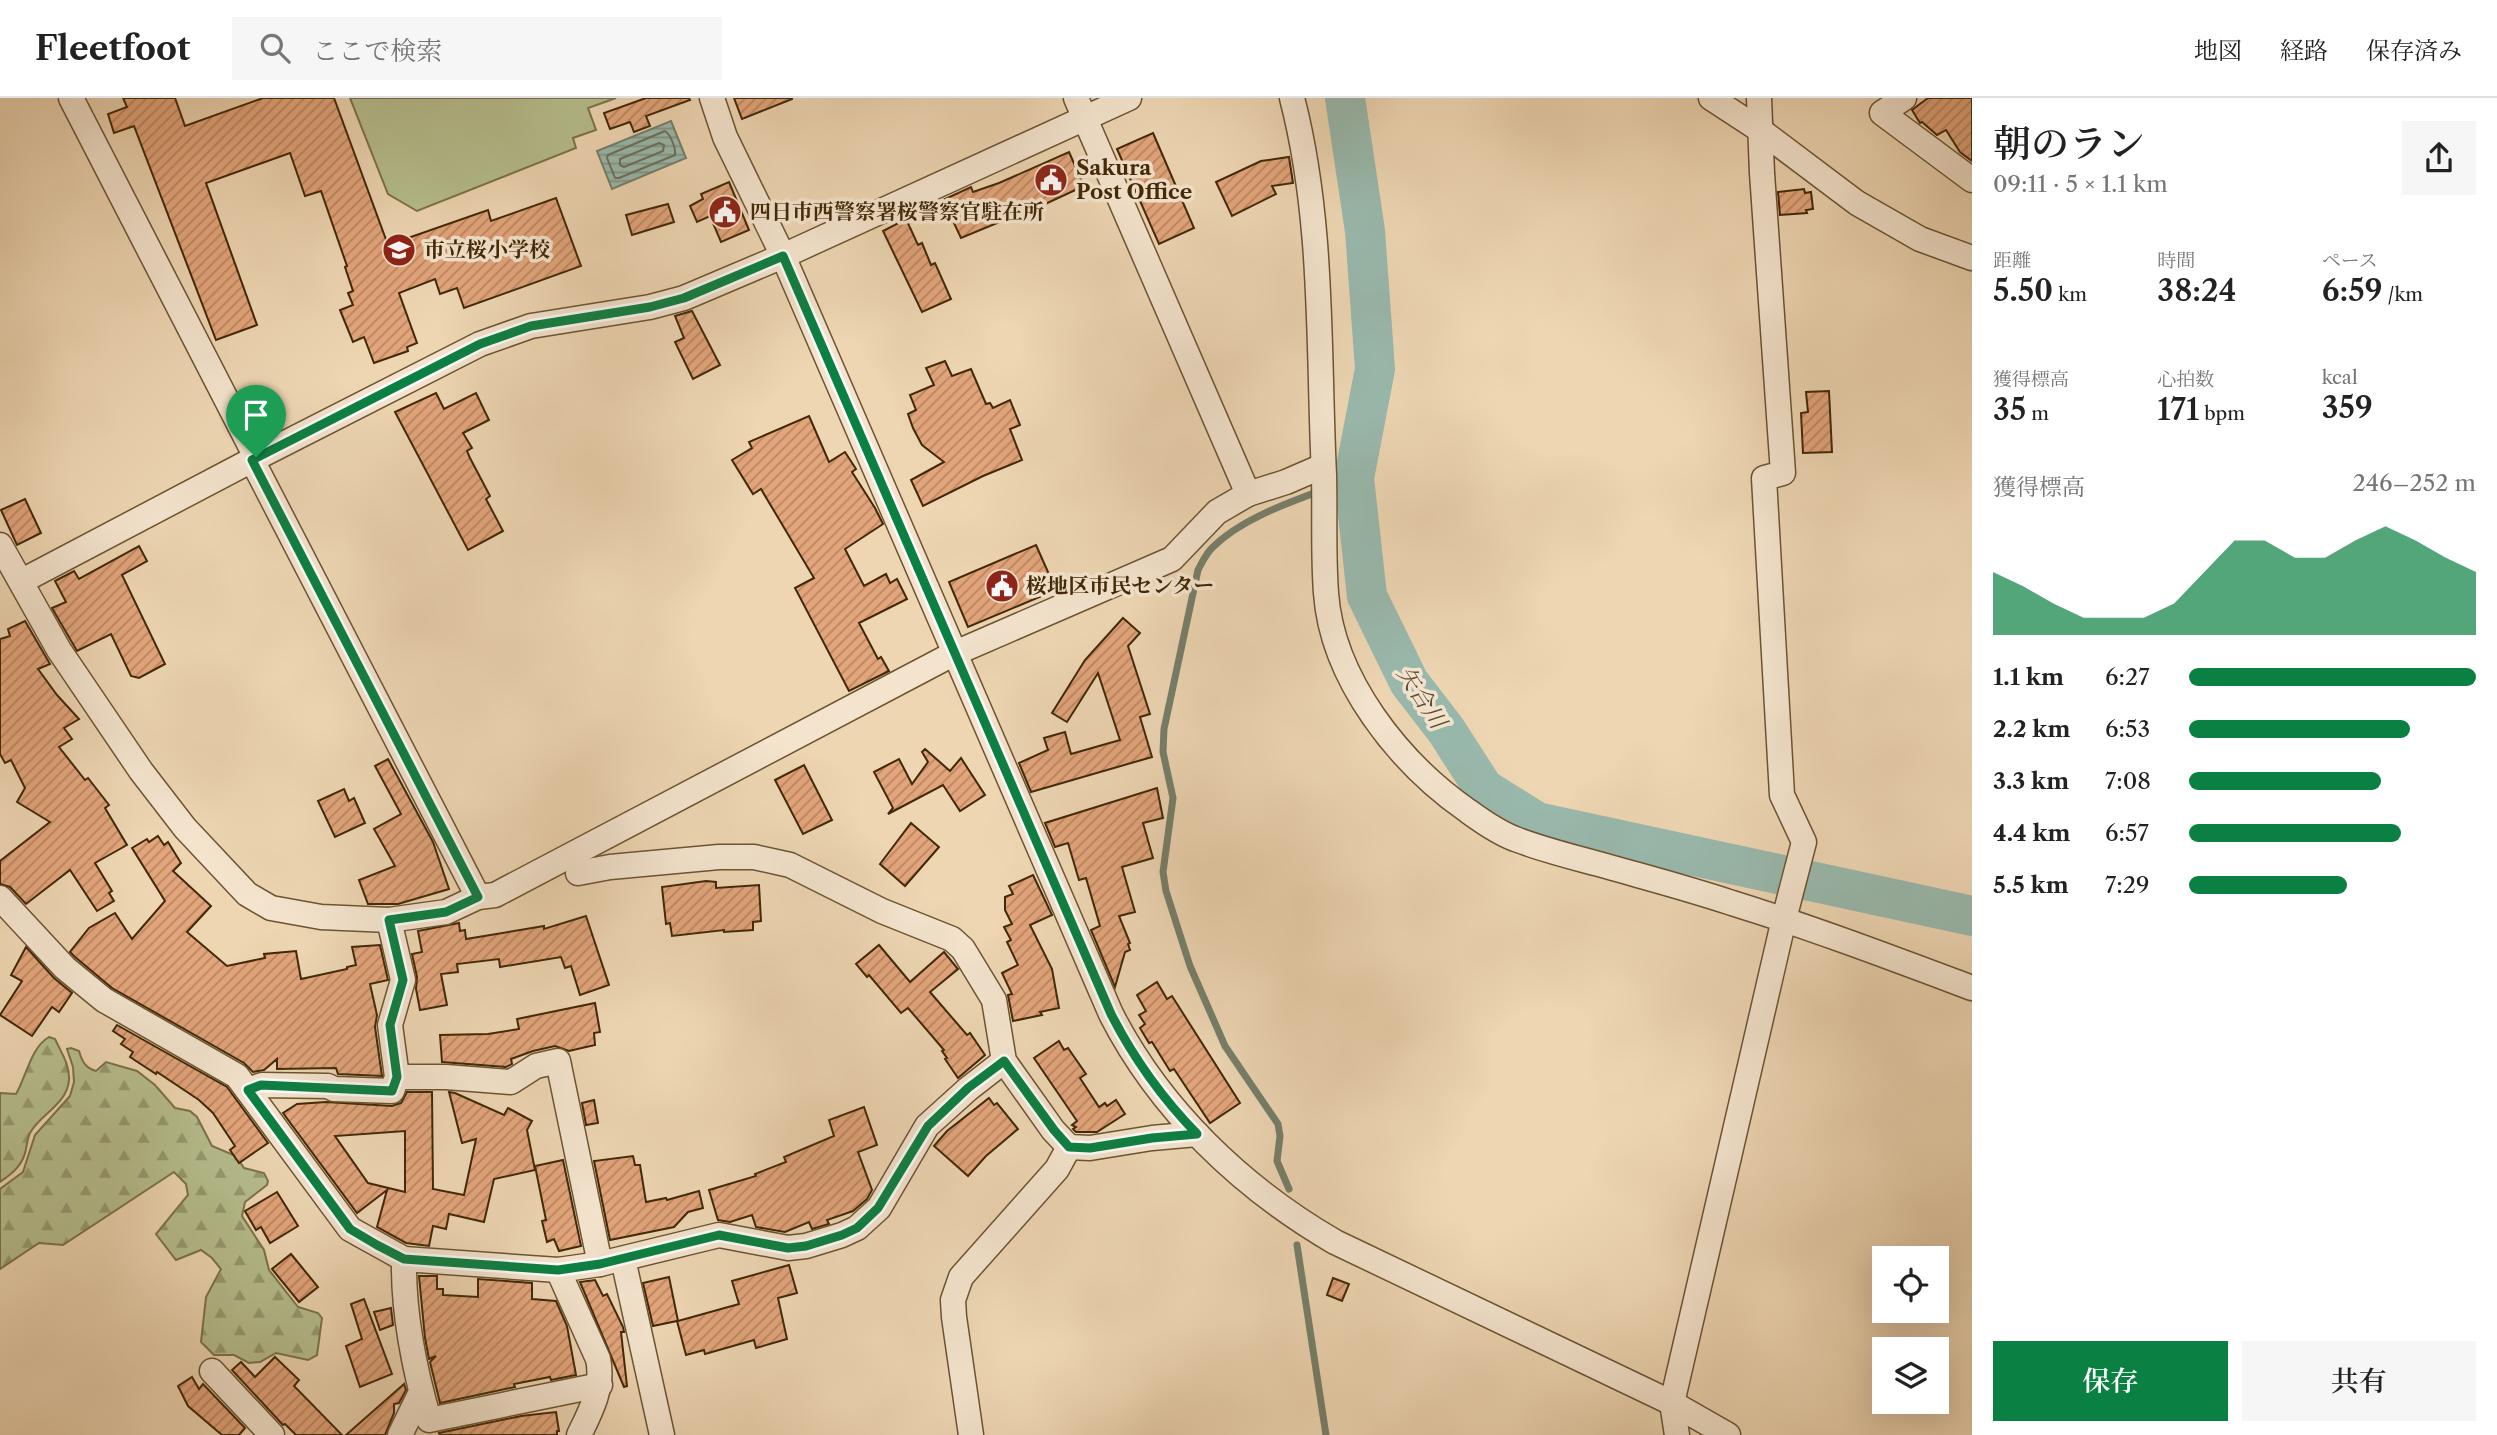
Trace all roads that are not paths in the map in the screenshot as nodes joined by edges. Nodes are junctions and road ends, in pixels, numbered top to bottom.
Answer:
1 (71, 98) edge
2 (712, 98) edge
3 (1129, 98) edge
4 (1292, 98) edge
5 (1711, 98) edge
6 (1759, 98) edge
7 (1904, 98) edge
8 (1080, 108) edge
9 (1760, 130) junction
10 (1972, 180) edge
11 (783, 256) junction
12 (1972, 258) edge
13 (254, 458) junction
14 (1323, 470) junction
15 (1248, 494) junction
16 (0, 545) edge
17 (22, 581) junction
18 (954, 654) junction
19 (578, 873) dead end
20 (478, 897) junction
21 (0, 898) edge
22 (1786, 913) junction
23 (389, 920) junction
24 (1972, 988) edge
25 (1004, 1061) junction
26 (397, 1077) junction
27 (248, 1090) junction
28 (1197, 1134) junction
29 (1069, 1147) junction
30 (404, 1259) junction
31 (611, 1262) junction
32 (558, 1270) junction
33 (212, 1371) dead end
34 (600, 1385) junction
35 (421, 1392) junction
36 (1672, 1403) junction
37 (431, 1428) edge
38 (272, 1435) edge
39 (400, 1435) edge
40 (579, 1435) edge
41 (662, 1435) edge
42 (971, 1435) edge
43 (1677, 1435) edge
44 (1728, 1435) edge

1 - 13 street
2 - 11 street
3 - 8 street
4 - 14 street
5 - 9 street
6 - 9 street
7 - 10 street
8 - 11 street
8 - 15 street
9 - 12 street
9 - 22 street
11 - 13 street
11 - 18 street
13 - 17 street
13 - 20 street
14 - 15 street
14 - 22 street
15 - 18 street
16 - 17 street
17 - 23 street
18 - 20 street
18 - 28 street
19 - 25 street
20 - 23 street
21 - 27 street
22 - 24 street
22 - 36 street
23 - 26 street
25 - 29 street
25 - 31 street
26 - 27 street
26 - 31 street
27 - 30 street
28 - 29 street
28 - 36 street
29 - 42 street
30 - 32 street
30 - 35 street
31 - 32 street
31 - 41 street
32 - 34 street
33 - 38 street
34 - 37 street
34 - 40 street
35 - 37 street
35 - 39 street
36 - 43 street
36 - 44 street

